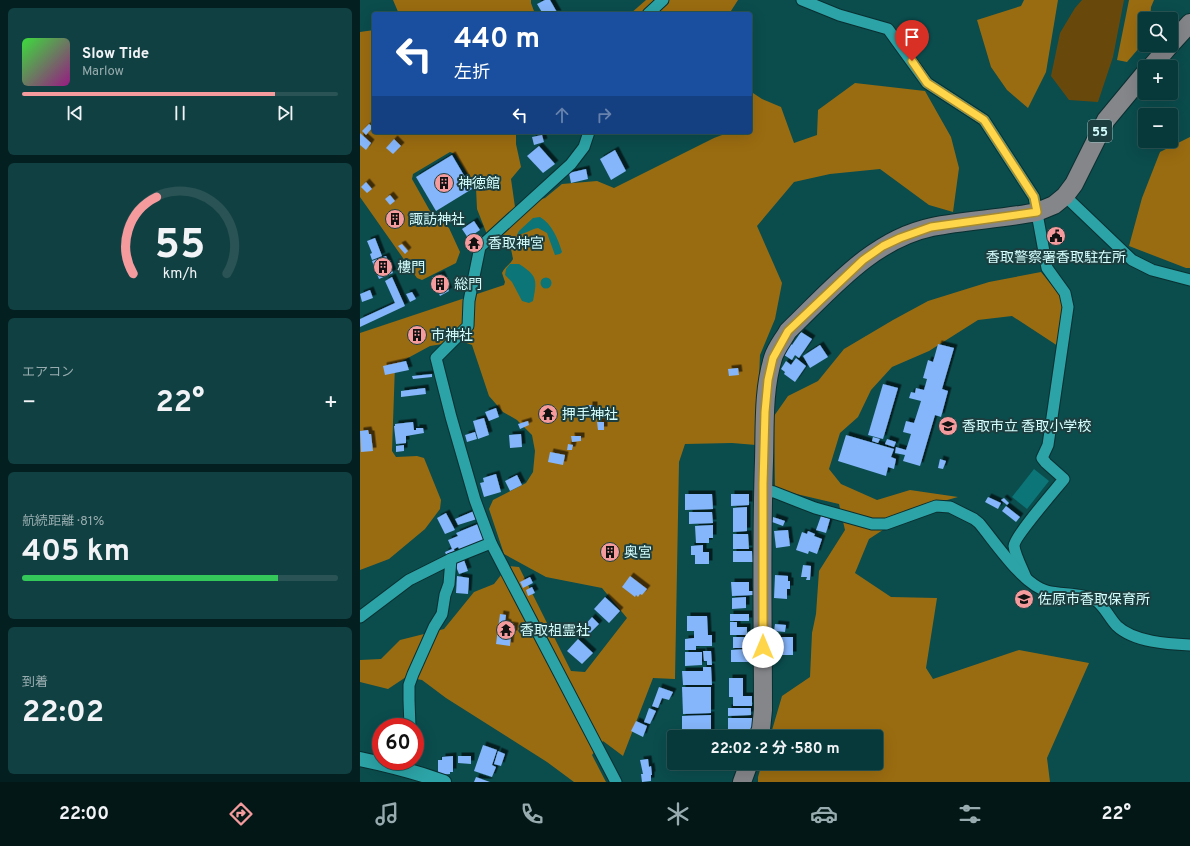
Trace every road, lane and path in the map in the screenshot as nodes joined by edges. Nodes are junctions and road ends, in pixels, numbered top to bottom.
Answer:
1 (663, 0) edge
2 (802, 0) edge
3 (650, 12) edge
4 (1190, 23) edge
5 (1178, 37) edge
6 (1165, 52) edge
7 (1157, 60) edge
8 (1138, 81) edge
9 (588, 134) edge
10 (1065, 196) junction
11 (1037, 212) junction
12 (1190, 280) edge
13 (763, 490) junction
14 (491, 543) junction
15 (451, 559) junction
16 (1026, 578) junction
17 (360, 616) edge
18 (1190, 645) edge
19 (410, 718) edge
20 (761, 730) edge
21 (360, 759) edge
22 (372, 761) edge
23 (422, 770) edge
24 (746, 770) edge
25 (444, 782) edge
26 (616, 782) edge
27 (742, 782) edge

1 - 3 street
2 - 11 street
4 - 5 main road
6 - 7 main road
8 - 10 main road, 55
9 - 14 street
10 - 11 main road, 55
10 - 12 street
11 - 13 main road, 55
11 - 16 street
13 - 16 street
13 - 20 main road, 55
14 - 15 street
14 - 26 street
15 - 17 street
15 - 19 street
16 - 18 street
21 - 22 street
23 - 25 street
24 - 27 main road

